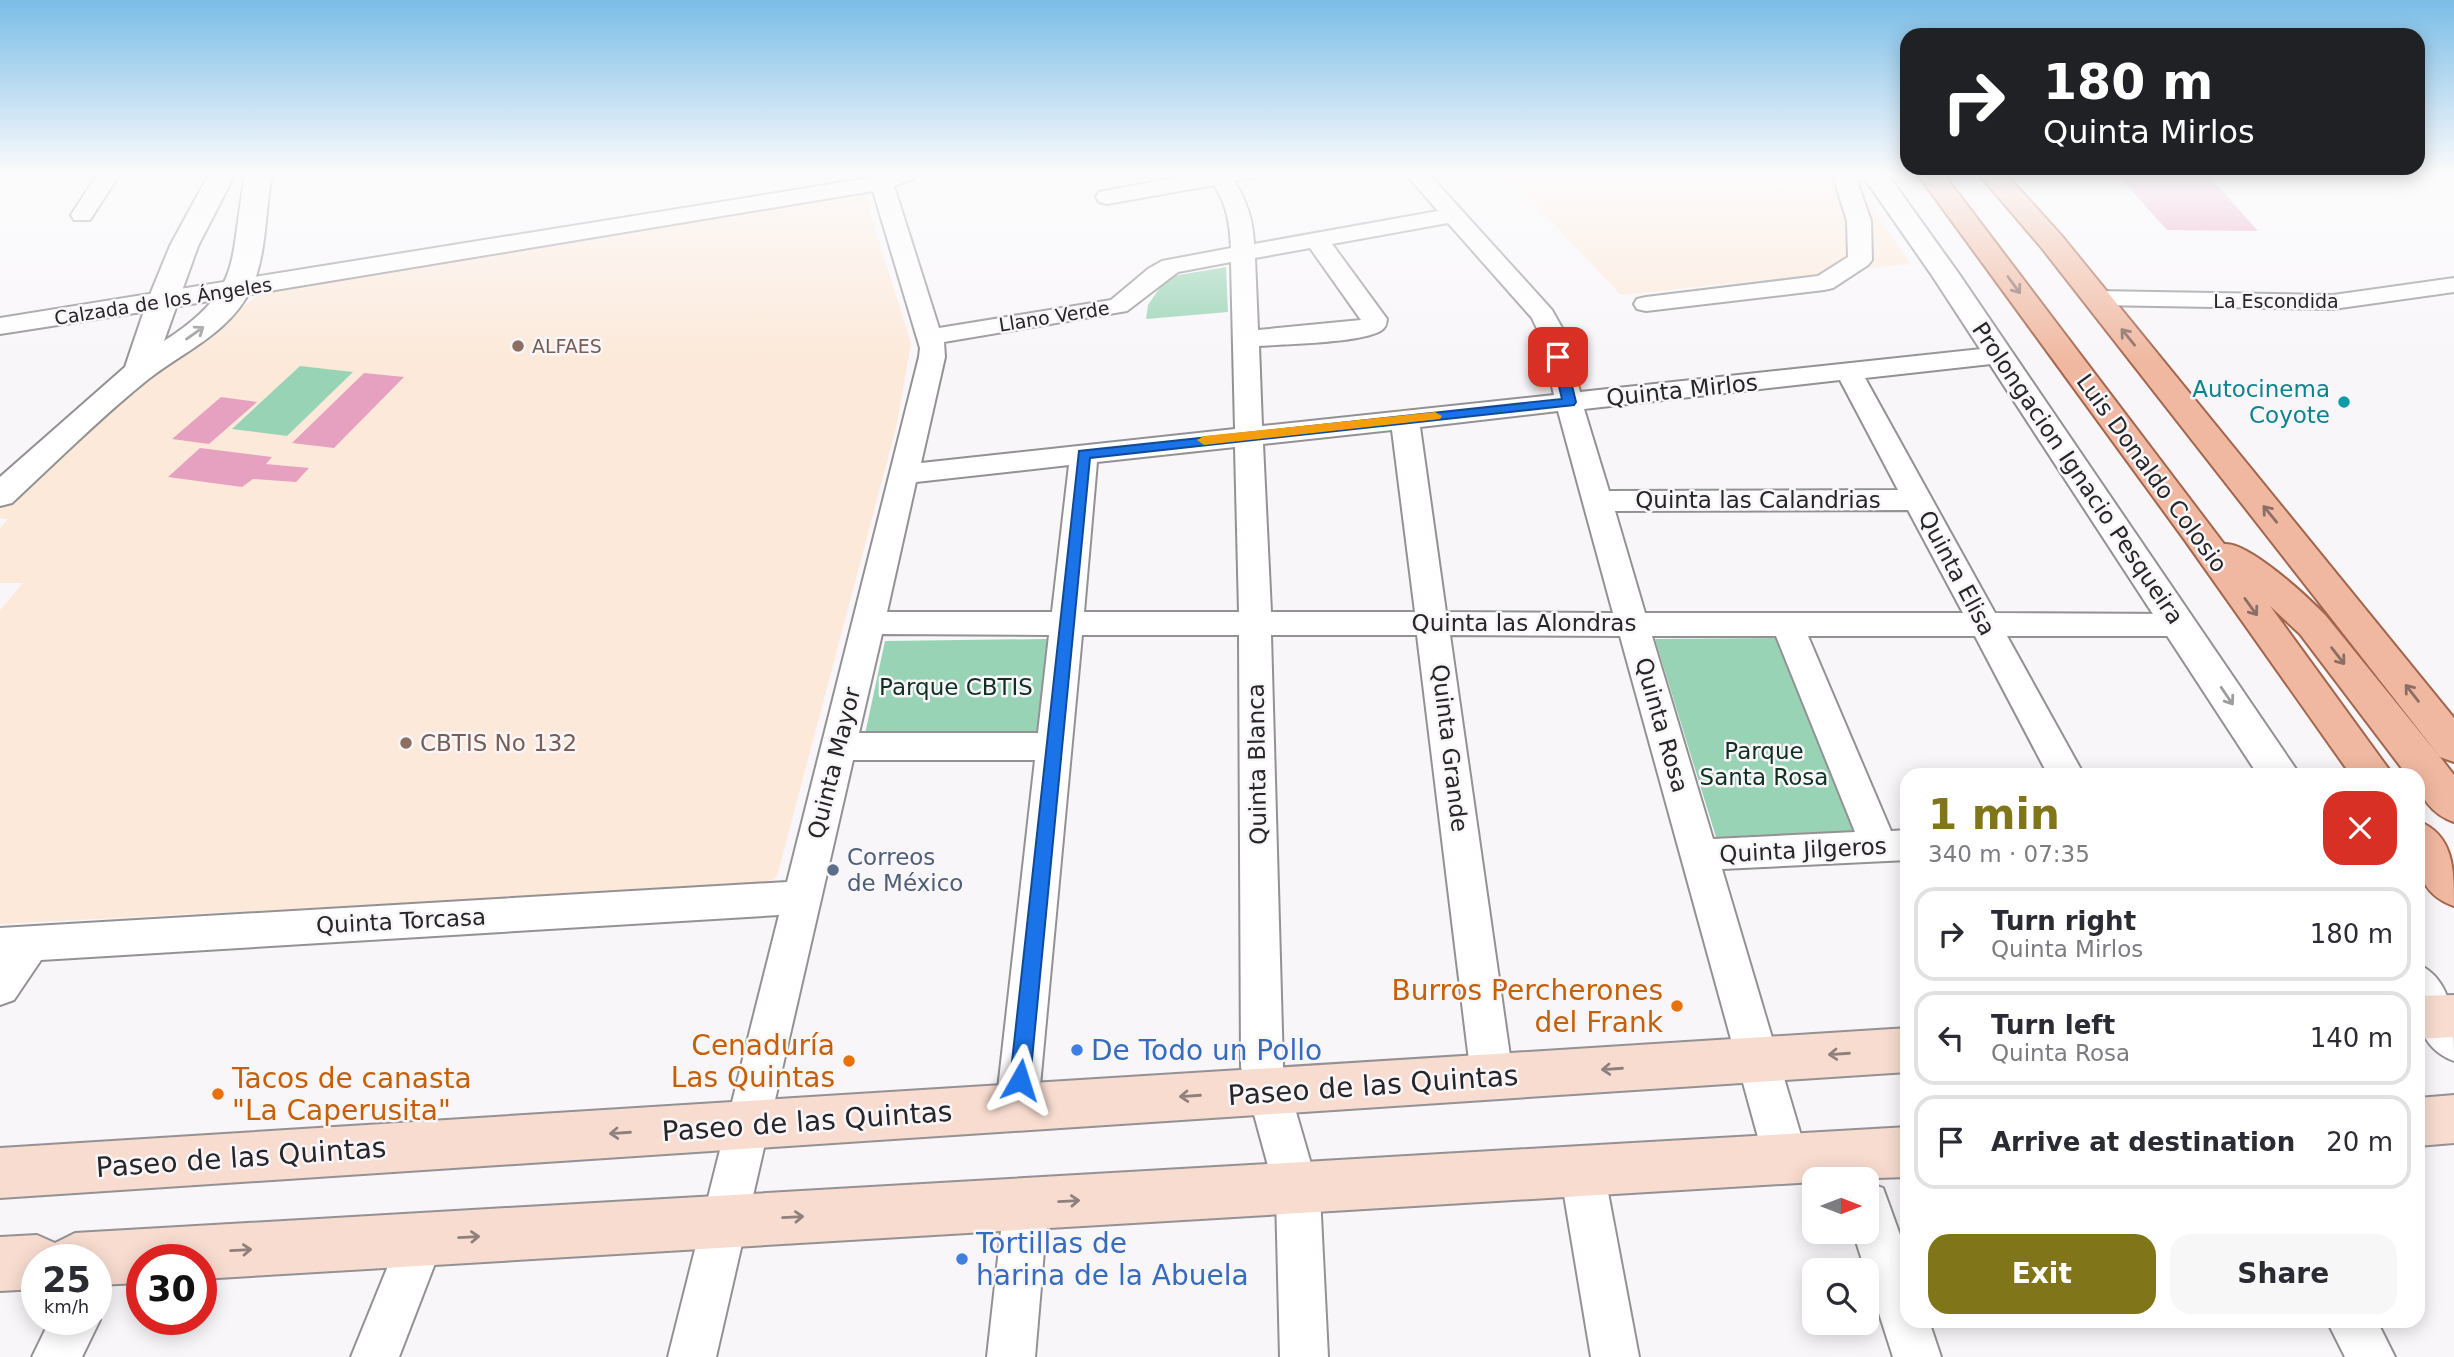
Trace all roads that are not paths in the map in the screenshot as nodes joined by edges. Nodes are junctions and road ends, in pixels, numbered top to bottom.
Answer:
1 (190, 235) edge
2 (247, 235) edge
3 (514, 235) edge
4 (905, 235) edge
5 (1241, 235) edge
6 (1337, 235) edge
7 (1472, 235) edge
8 (1859, 235) edge
9 (1916, 235) edge
10 (1976, 235) edge
11 (2046, 235) edge
12 (1316, 239) junction
13 (1243, 251) junction
14 (240, 280) junction
15 (2454, 285) edge
16 (165, 292) junction
17 (2097, 298) junction
18 (1646, 304) dead end
19 (0, 308) edge
20 (0, 326) edge
21 (930, 337) junction
22 (1246, 339) junction
23 (2000, 355) junction
24 (1848, 371) junction
25 (139, 372) junction
26 (1569, 402) junction
27 (1405, 420) junction
28 (1250, 435) junction
29 (1084, 454) junction
30 (905, 474) junction
31 (0, 495) edge
32 (1917, 500) junction
33 (1598, 501) junction
34 (2196, 531) junction
35 (868, 622) junction
36 (1255, 622) junction
37 (1067, 623) junction
38 (1434, 623) junction
39 (1633, 623) junction
40 (1787, 623) junction
41 (1984, 623) junction
42 (2180, 625) junction
43 (1054, 746) junction
44 (2454, 746) edge
45 (837, 747) junction
46 (2062, 768) edge
47 (2275, 768) edge
48 (2368, 768) edge
49 (2425, 768) edge
50 (2425, 768) edge
51 (2454, 805) edge
52 (1893, 846) edge
53 (2425, 848) edge
54 (1699, 855) junction
55 (2454, 887) edge
56 (803, 897) junction
57 (15, 944) edge
58 (0, 987) edge
59 (1900, 1051) edge
60 (1758, 1060) junction
61 (1492, 1077) junction
62 (1268, 1091) junction
63 (1017, 1107) junction
64 (2454, 1119) edge
65 (2425, 1121) edge
66 (748, 1125) junction
67 (1900, 1154) edge
68 (1786, 1159) junction
69 (1855, 1167) edge
70 (1581, 1171) junction
71 (0, 1173) edge
72 (1296, 1188) junction
73 (1026, 1204) junction
74 (725, 1221) junction
75 (421, 1240) junction
76 (1880, 1244) edge
77 (21, 1263) edge
78 (0, 1264) edge
79 (112, 1266) edge
80 (1900, 1305) edge
81 (1908, 1328) edge
82 (2355, 1328) edge
83 (68, 1335) edge
84 (56, 1357) edge
85 (375, 1357) edge
86 (692, 1357) edge
87 (1011, 1357) edge
88 (1304, 1357) edge
89 (1615, 1357) edge
90 (1917, 1357) edge
91 (2371, 1357) edge

1 - 16 street
2 - 14 street
3 - 14 street, Calzada de los Ángeles
4 - 21 street, Quinta Mayor
5 - 13 street, Quinta Blanca
6 - 12 street, Llano Verde
7 - 26 street, Quinta Rosa
8 - 18 street
9 - 23 street, Prolongacion Ignacio Pesqueira
10 -> 34 main road, Luis Donaldo Colosio
11 - 17 main road
12 - 13 street, Llano Verde
12 - 22 street
13 - 21 street, Llano Verde
13 - 22 street, Quinta Blanca
14 - 16 street, Calzada de los Ángeles
25 -> 14 street
15 - 17 street, La Escondida
16 - 19 street, Calzada de los Ángeles
16 - 20 street, Calzada de los Ángeles
16 - 25 street
44 -> 17 main road
21 - 30 street, Quinta Mayor
22 - 28 street, Quinta Blanca
23 - 24 street, Quinta Mirlos
23 - 42 street, Prolongacion Ignacio Pesqueira
24 - 26 street, Quinta Mirlos
24 - 32 street, Quinta Elisa
25 - 31 street
26 - 27 street, Quinta Mirlos
26 - 33 street, Quinta Rosa
27 - 28 street, Quinta Mirlos
27 - 38 street, Quinta Grande
28 - 29 street, Quinta Mirlos
28 - 36 street, Quinta Blanca
29 - 30 street, Quinta Mirlos
29 - 37 street
30 - 35 street, Quinta Mayor
32 - 33 street, Quinta las Calandrias
32 - 41 street, Quinta Elisa
33 - 39 street, Quinta Rosa
34 -> 48 main road, Luis Donaldo Colosio
34 -> 49 main road
35 - 37 street, Quinta las Alondras
35 - 45 street, Quinta Mayor
36 - 37 street, Quinta las Alondras
36 - 38 street, Quinta las Alondras
36 - 62 street, Quinta Blanca
37 - 43 street
38 - 39 street, Quinta las Alondras
38 - 61 street, Quinta Grande
39 - 40 street, Quinta las Alondras
39 - 54 street, Quinta Rosa
40 - 41 street, Quinta las Alondras
40 - 52 street
41 - 42 street, Quinta las Alondras
41 - 46 street, Quinta Elisa
42 -> 47 street, Prolongacion Ignacio Pesqueira
43 - 45 street
43 - 63 street
45 - 56 street, Quinta Mayor
50 -> 51 main road
52 - 54 street, Quinta Jilgeros
53 - 55 main road
54 - 60 street, Quinta Rosa
56 - 57 street, Quinta Torcasa
56 - 66 street, Quinta Mayor
57 - 58 street
59 -> 60 main road, Paseo de las Quintas
60 -> 61 main road, Paseo de las Quintas
60 - 68 street, Quinta Rosa
61 - 62 main road, Paseo de las Quintas
62 -> 63 main road, Paseo de las Quintas
62 - 72 street, Quinta Blanca
63 - 66 main road, Paseo de las Quintas
64 - 65 main road
66 -> 71 main road, Paseo de las Quintas
66 - 74 street, Quinta Mayor
67 - 69 main road
68 - 69 main road
68 - 70 main road
70 - 72 main road
70 - 89 street
73 -> 72 main road
72 - 88 street, Quinta Blanca
74 -> 73 main road
73 - 87 street
75 -> 74 main road
74 - 86 street, Quinta Mayor
79 -> 75 main road
75 - 85 street
76 - 80 street
77 - 78 main road
81 - 90 street
82 - 91 street
83 - 84 street

